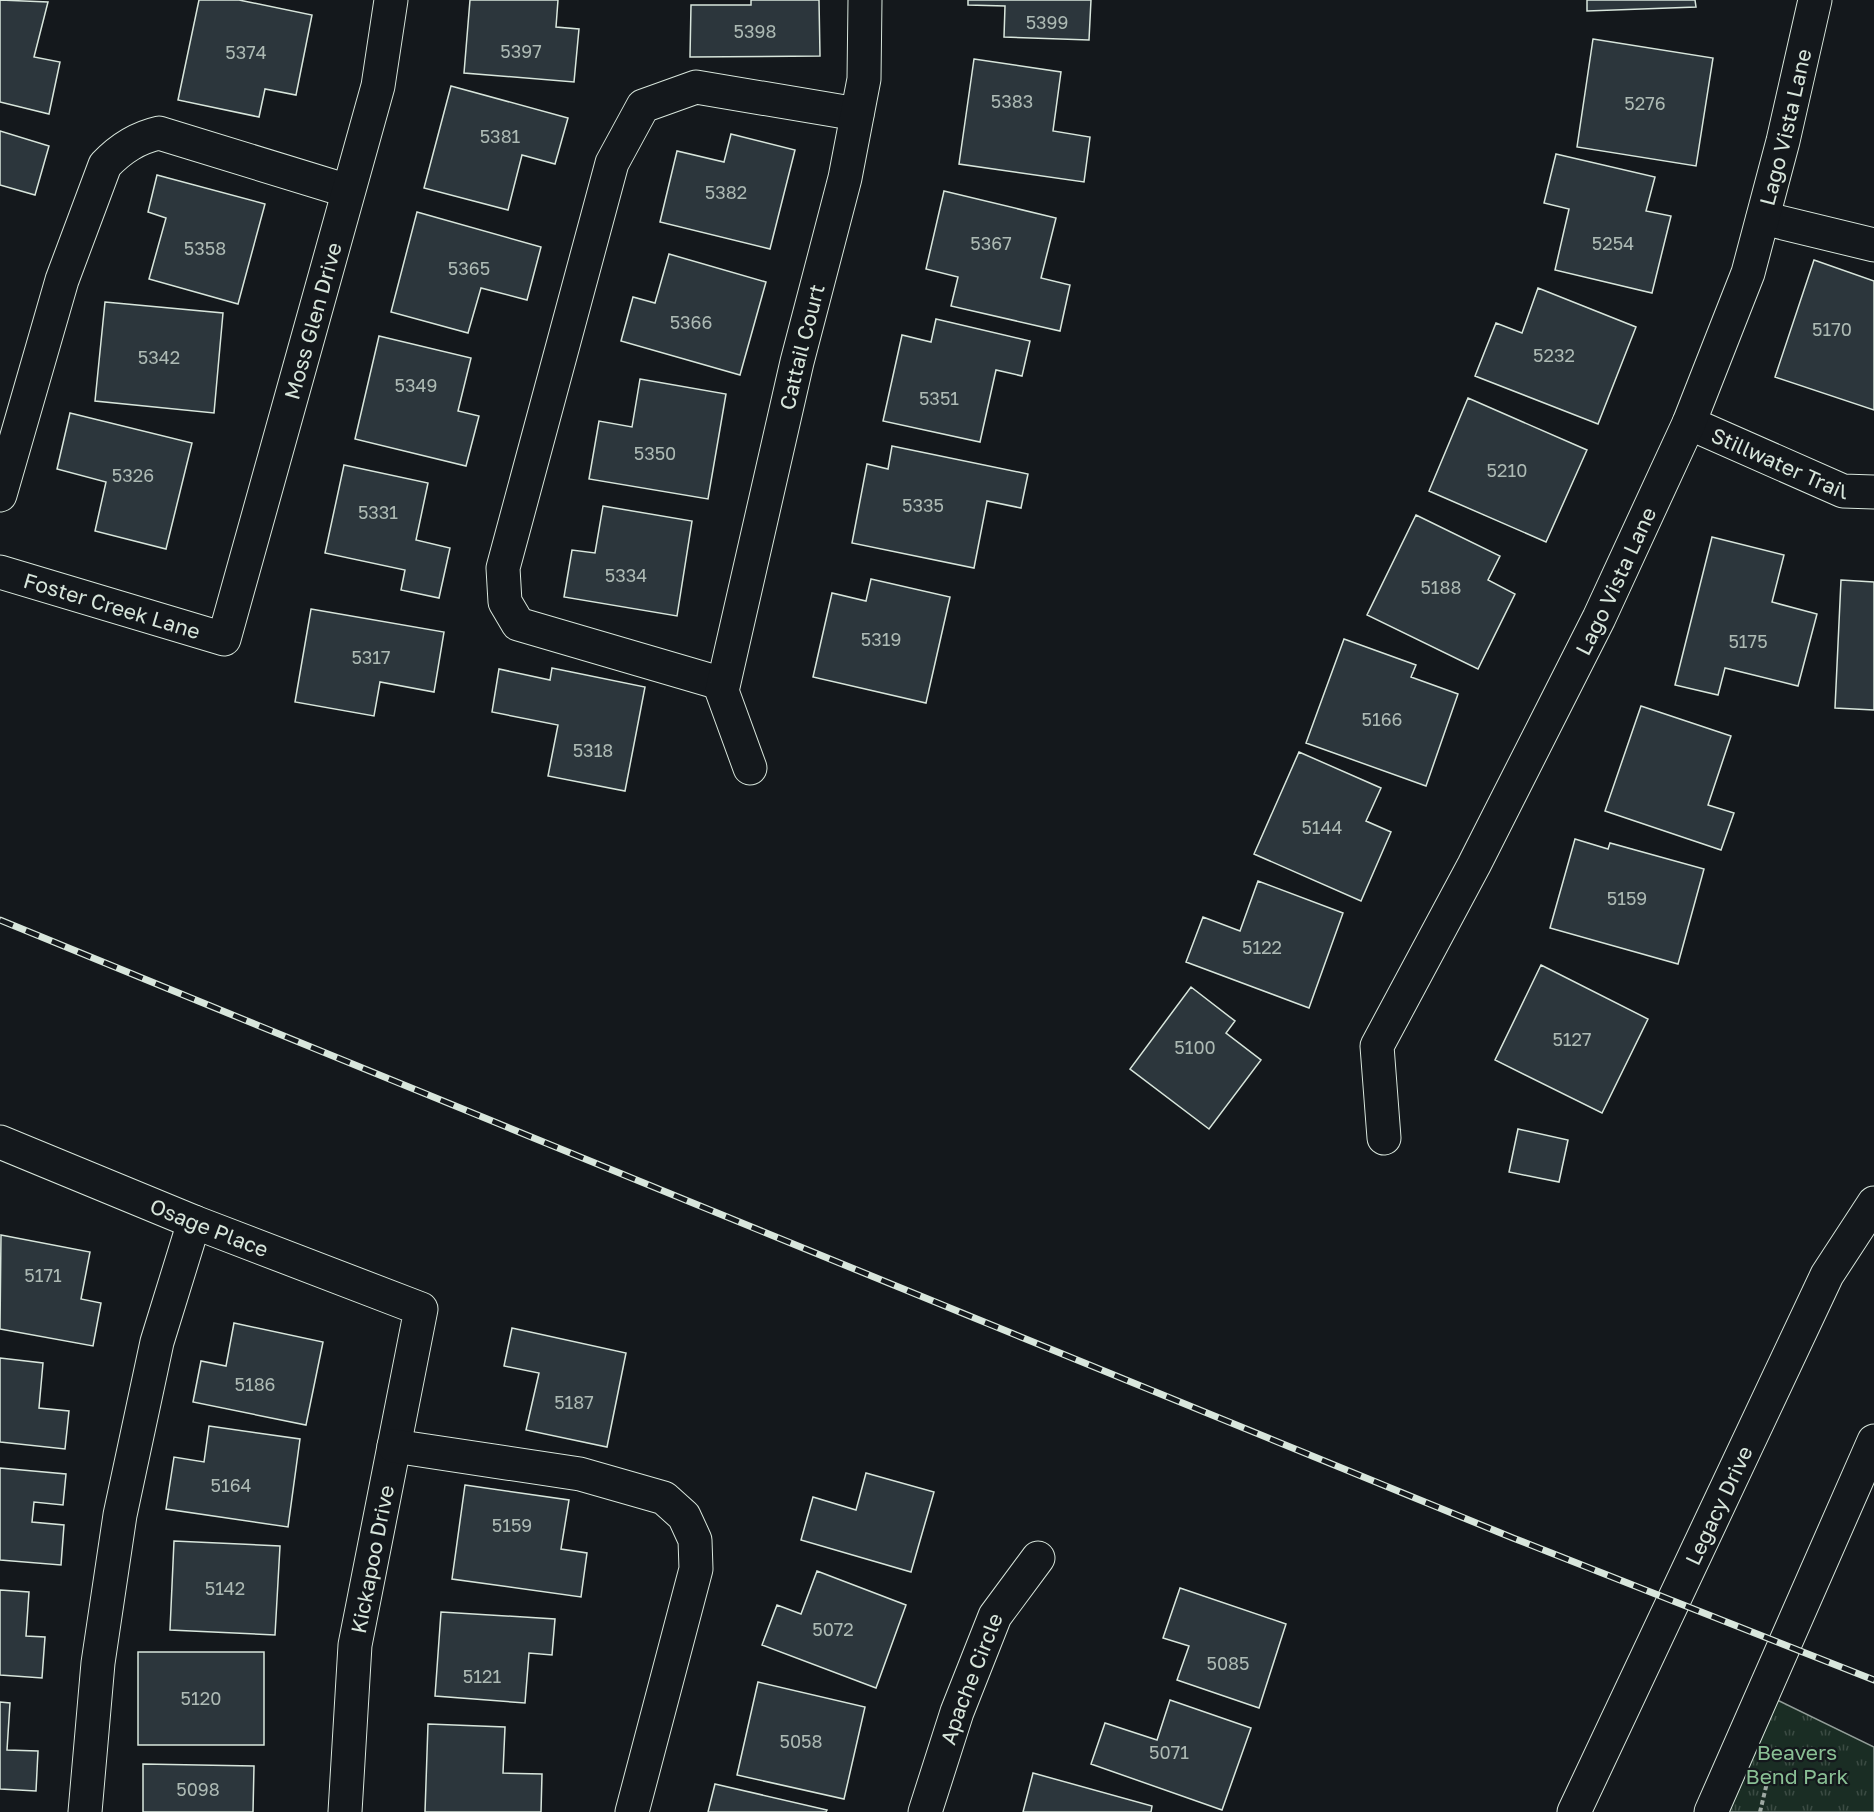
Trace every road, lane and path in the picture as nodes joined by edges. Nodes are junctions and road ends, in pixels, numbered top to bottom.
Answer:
1 (391, 0) edge
2 (865, 0) edge
3 (1815, 0) edge
4 (857, 114) junction
5 (348, 191) junction
6 (1763, 218) junction
7 (1874, 245) edge
8 (1689, 423) junction
9 (1874, 492) edge
10 (0, 495) edge
11 (0, 572) edge
12 (224, 639) joint
13 (723, 688) junction
14 (750, 768) dead end
15 (1384, 1138) dead end
16 (0, 1142) edge
17 (1874, 1203) edge
18 (194, 1222) junction
19 (422, 1309) joint
20 (1874, 1441) edge
21 (394, 1446) junction
22 (1038, 1558) dead end
23 (85, 1812) edge
24 (345, 1812) edge
25 (632, 1812) edge
26 (925, 1812) edge
27 (1574, 1812) edge
28 (1711, 1812) edge

1 - 5 street, Moss Glen Drive
2 - 4 street, Cattail Court
3 - 6 street, Lago Vista Lane
4 - 13 street, Cattail Court
4 - 13 street
5 - 10 street
5 - 12 street, Moss Glen Drive
6 - 7 street
6 - 8 street, Lago Vista Lane
8 - 9 street, Stillwater Trail
8 - 15 street, Lago Vista Lane
11 - 12 street, Foster Creek Lane
13 - 14 street
16 - 18 street, Osage Place
17 - 27 street, Legacy Drive
18 - 19 street, Osage Place
18 - 23 street
19 - 21 street, Kickapoo Drive
20 - 28 street
21 - 24 street, Kickapoo Drive
21 - 25 street
22 - 26 street, Apache Circle

